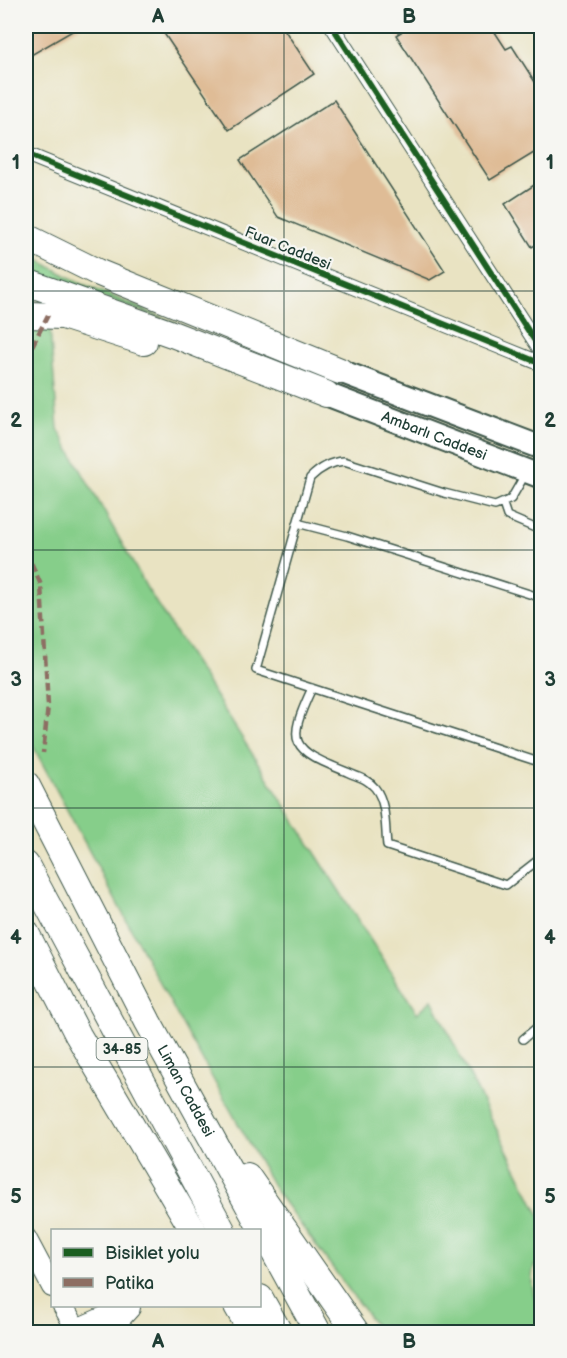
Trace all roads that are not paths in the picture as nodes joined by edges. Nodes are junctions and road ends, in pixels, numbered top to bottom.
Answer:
1 (332, 26) edge
2 (26, 154) edge
3 (26, 237) edge
4 (26, 282) edge
5 (26, 315) edge
6 (542, 352) edge
7 (542, 364) edge
8 (340, 371) joint
9 (326, 394) junction
10 (542, 448) edge
11 (534, 474) edge
12 (503, 504) junction
13 (297, 523) junction
14 (542, 531) edge
15 (542, 598) edge
16 (312, 688) junction
17 (542, 763) edge
18 (26, 784) edge
19 (542, 857) edge
20 (26, 865) edge
21 (26, 933) edge
22 (148, 1022) junction
23 (542, 1023) edge
24 (523, 1039) dead end
25 (192, 1229) edge
26 (221, 1229) edge
27 (26, 1238) edge
28 (51, 1285) edge
29 (261, 1300) edge
30 (64, 1307) edge
31 (127, 1307) edge
32 (129, 1307) edge
33 (238, 1307) edge
34 (351, 1326) edge
35 (74, 1331) edge
36 (108, 1332) edge
37 (252, 1332) edge
38 (279, 1332) edge
39 (318, 1332) edge

1 - 6 street
2 - 7 street, Fuar Caddesi
3 - 8 highway
4 - 9 highway
5 - 9 highway
8 - 10 main road, Ambarlı Caddesi
9 - 11 main road, Ambarlı Caddesi
11 - 12 lane
12 - 13 lane
12 - 14 lane
13 - 15 lane
13 - 16 lane
16 - 17 lane
16 - 19 lane
18 - 22 highway, Liman Caddesi
20 - 26 highway, 34-85
21 - 25 highway
22 - 34 highway
22 - 39 highway, Liman Caddesi / 34-85
23 - 24 lane
27 - 28 street
29 - 38 highway
30 - 35 street
31 - 35 street
32 - 36 street
33 - 37 highway

